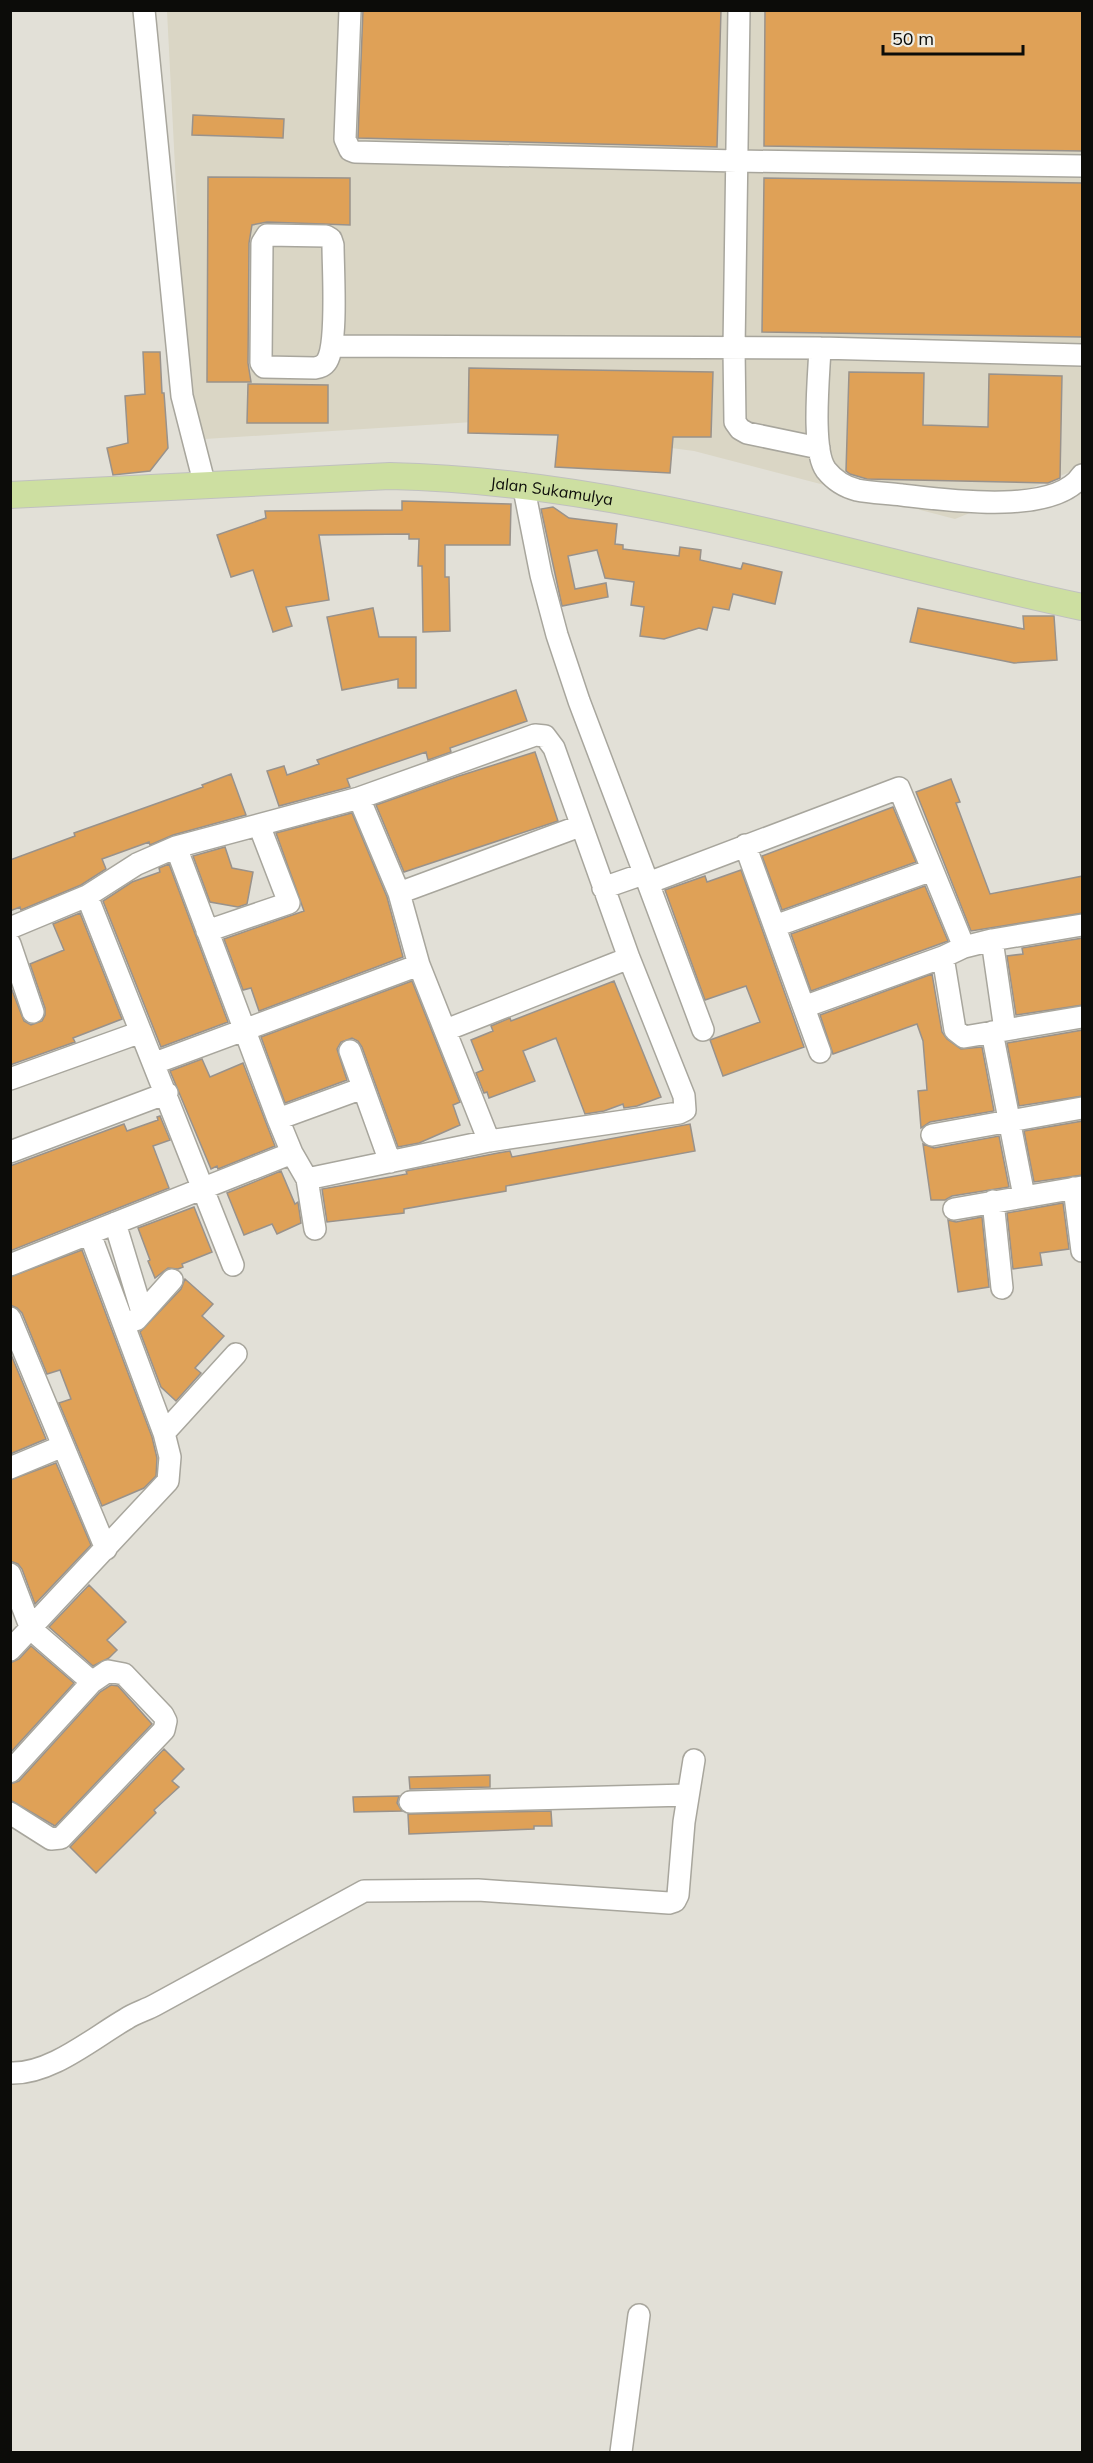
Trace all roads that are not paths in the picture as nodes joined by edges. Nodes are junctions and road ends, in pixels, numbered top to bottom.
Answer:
1 (144, 10) edge
2 (350, 10) edge
3 (738, 10) edge
4 (737, 161) junction
5 (1083, 166) edge
6 (332, 346) junction
7 (820, 348) junction
8 (734, 349) junction
9 (1083, 355) edge
10 (819, 448) junction
11 (1083, 475) edge
12 (523, 484) junction
13 (205, 486) junction
14 (10, 495) edge
15 (1083, 607) edge
16 (359, 798) junction
17 (259, 825) junction
18 (580, 826) junction
19 (745, 845) junction
20 (176, 847) junction
21 (932, 870) junction
22 (645, 878) junction
23 (603, 888) junction
24 (399, 893) junction
25 (87, 896) junction
26 (1083, 925) edge
27 (775, 926) junction
28 (10, 928) edge
29 (207, 931) junction
30 (992, 940) junction
31 (10, 944) edge
32 (964, 947) junction
33 (944, 957) junction
34 (629, 958) junction
35 (419, 965) junction
36 (14, 972) edge
37 (812, 1004) dead end
38 (33, 1012) dead end
39 (1083, 1017) edge
40 (246, 1029) junction
41 (446, 1030) junction
42 (703, 1030) dead end
43 (998, 1031) junction
44 (141, 1032) junction
45 (350, 1051) dead end
46 (820, 1052) dead end
47 (155, 1063) junction
48 (10, 1079) edge
49 (363, 1088) junction
50 (167, 1093) junction
51 (1083, 1108) edge
52 (278, 1119) junction
53 (1009, 1121) junction
54 (932, 1135) dead end
55 (489, 1141) junction
56 (10, 1152) edge
57 (292, 1153) junction
58 (390, 1162) junction
59 (307, 1179) junction
60 (1078, 1187) edge
61 (202, 1189) junction
62 (1024, 1196) junction
63 (993, 1201) junction
64 (954, 1209) dead end
65 (115, 1223) junction
66 (315, 1229) dead end
67 (90, 1234) junction
68 (1083, 1251) edge
69 (10, 1265) edge
70 (233, 1265) dead end
71 (172, 1280) dead end
72 (1002, 1288) dead end
73 (142, 1312) junction
74 (10, 1318) edge
75 (126, 1332) junction
76 (236, 1354) dead end
77 (164, 1433) junction
78 (63, 1446) junction
79 (10, 1467) edge
80 (106, 1549) junction
81 (10, 1574) edge
82 (31, 1629) junction
83 (10, 1650) edge
84 (92, 1682) junction
85 (694, 1760) dead end
86 (10, 1772) edge
87 (688, 1795) junction
88 (410, 1802) dead end
89 (10, 1814) edge
90 (10, 2073) edge
91 (639, 2315) dead end
92 (621, 2452) edge

1 - 13 street
2 - 4 street
3 - 4 street
4 - 5 street
4 - 8 street
6 - 6 street
6 - 8 street
7 - 8 street
7 - 9 street
7 - 10 street
8 - 10 street
10 - 11 street
12 - 13 main road, Jalan Sukamulya
12 - 15 main road, Jalan Sukamulya
12 - 22 street
13 - 14 main road, Jalan Sukamulya
16 - 17 street
16 - 18 street
16 - 24 street
17 - 20 street
17 - 29 street
18 - 23 street
18 - 24 street
19 - 21 street
19 - 22 street
19 - 27 street
20 - 25 street
20 - 29 street
21 - 27 street
21 - 32 street
22 - 23 street
22 - 42 street
23 - 34 street
24 - 35 street
25 - 28 street
25 - 44 street
26 - 30 street
27 - 46 street
29 - 40 street
30 - 32 street
30 - 43 street
31 - 36 street
32 - 33 street
33 - 37 street
33 - 43 street
34 - 41 street
34 - 55 street
35 - 40 street
35 - 41 street
36 - 38 street
39 - 43 street
40 - 47 street
40 - 52 street
41 - 55 street
43 - 53 street
44 - 47 street
44 - 48 street
45 - 49 street
47 - 50 street
49 - 52 street
49 - 58 street
50 - 56 street
50 - 61 street
51 - 53 street
52 - 57 street
53 - 54 street
53 - 62 street
55 - 58 street
57 - 59 street
57 - 61 street
58 - 59 street
59 - 66 street
60 - 62 street
60 - 68 street
61 - 65 street
61 - 70 street
62 - 63 street
63 - 64 street
63 - 72 street
65 - 67 street
65 - 73 street
67 - 69 street
67 - 75 street
71 - 73 street
73 - 75 street
74 - 78 street
75 - 77 street
76 - 77 street
77 - 80 street
78 - 79 street
78 - 80 street
80 - 82 street
81 - 82 street
82 - 83 street
82 - 84 street
84 - 86 street
84 - 89 street
85 - 87 street
87 - 88 street
87 - 90 street
91 - 92 street

